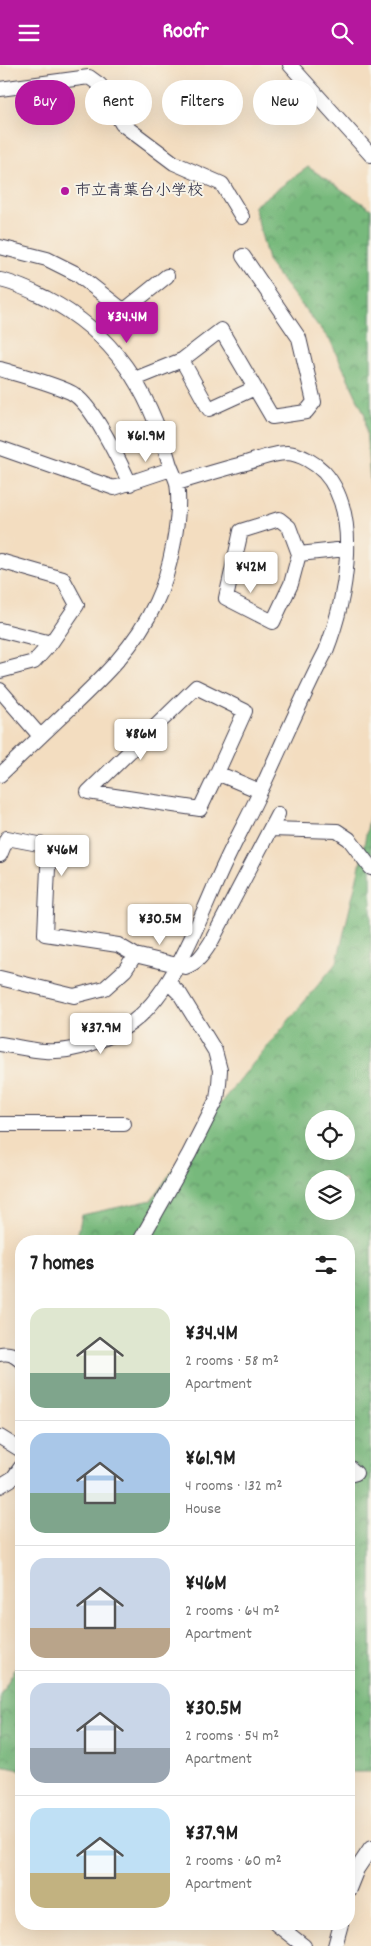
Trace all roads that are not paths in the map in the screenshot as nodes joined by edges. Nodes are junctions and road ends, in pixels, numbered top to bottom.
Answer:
1 (290, 65) edge
2 (0, 89) edge
3 (371, 155) edge
4 (242, 217) dead end
5 (0, 247) edge
6 (243, 256) dead end
7 (167, 276) dead end
8 (0, 280) edge
9 (182, 360) junction
10 (0, 369) edge
11 (135, 379) junction
12 (255, 388) junction
13 (0, 448) edge
14 (171, 469) junction
15 (177, 483) junction
16 (130, 484) junction
17 (346, 549) junction
18 (299, 554) junction
19 (0, 561) edge
20 (0, 630) edge
21 (51, 643) junction
22 (0, 671) edge
23 (0, 690) edge
24 (40, 736) junction
25 (217, 773) junction
26 (0, 775) edge
27 (260, 791) junction
28 (278, 814) dead end
29 (270, 829) junction
30 (0, 855) edge
31 (371, 868) edge
32 (135, 955) junction
33 (177, 966) junction
34 (0, 978) edge
35 (168, 982) junction
36 (0, 1044) edge
37 (124, 1123) dead end
38 (0, 1124) edge
39 (143, 1235) edge
40 (0, 1355) edge
41 (15, 1356) edge
42 (0, 1437) edge
43 (15, 1446) edge
44 (15, 1475) edge
45 (0, 1486) edge
46 (371, 1848) edge
47 (355, 1874) edge
48 (284, 1930) edge
49 (339, 1930) edge
50 (304, 1946) edge
51 (335, 1946) edge

1 - 3 street
2 - 4 street
5 - 7 street
6 - 12 street
8 - 11 street
9 - 11 street
9 - 12 street
9 - 12 street
10 - 16 street
11 - 14 street
13 - 16 street
14 - 15 street
14 - 16 street
15 - 17 street
15 - 24 street
17 - 18 street
17 - 27 street
18 - 18 street
19 - 21 street
20 - 21 street
21 - 22 street
23 - 24 street
24 - 26 street
25 - 25 street
25 - 27 street
27 - 33 street
28 - 29 street
29 - 31 street
29 - 33 street
30 - 32 street
32 - 33 street
32 - 34 street
33 - 35 street
35 - 36 street
35 - 39 street
37 - 38 street
40 - 41 street
42 - 43 street
44 - 45 street
46 - 47 street
48 - 50 street
49 - 51 street

